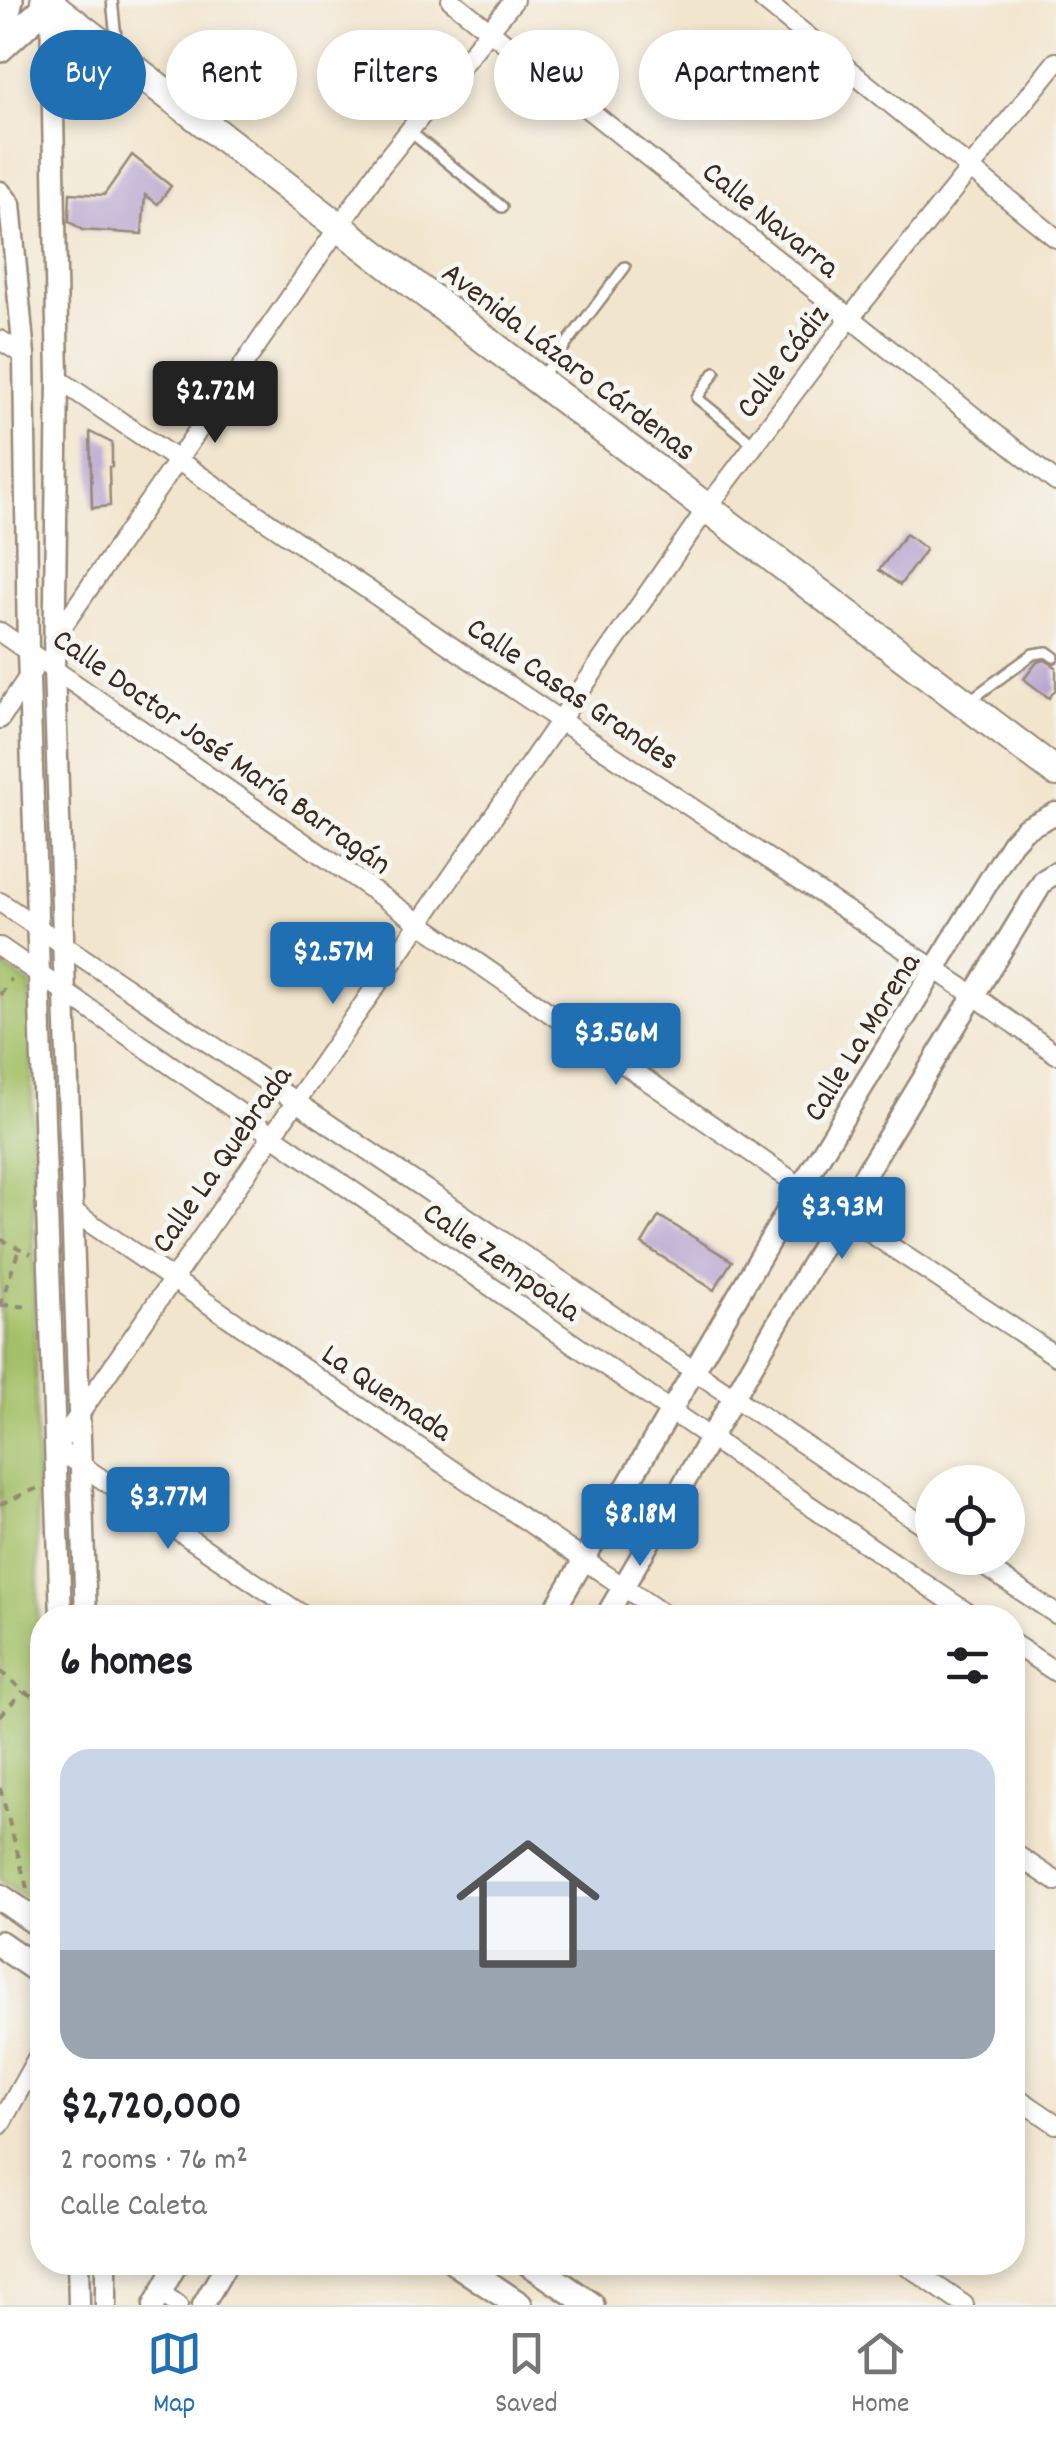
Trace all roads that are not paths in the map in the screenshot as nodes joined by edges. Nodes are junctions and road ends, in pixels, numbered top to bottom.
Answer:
1 (112, 0) edge
2 (451, 0) edge
3 (514, 0) edge
4 (763, 0) edge
5 (4, 2) edge
6 (50, 2) edge
7 (85, 30) edge
8 (115, 30) edge
9 (490, 31) junction
10 (0, 46) edge
11 (1056, 62) edge
12 (146, 78) edge
13 (408, 130) junction
14 (970, 168) junction
15 (5, 198) edge
16 (502, 207) dead end
17 (340, 228) junction
18 (1056, 238) edge
19 (625, 266) dead end
20 (850, 318) junction
21 (0, 340) edge
22 (24, 355) junction
23 (715, 372) dead end
24 (58, 379) junction
25 (538, 381) junction
26 (755, 445) junction
27 (178, 458) junction
28 (1056, 482) edge
29 (708, 508) junction
30 (0, 632) edge
31 (54, 638) junction
32 (1054, 657) edge
33 (38, 664) junction
34 (965, 703) junction
35 (0, 719) edge
36 (558, 719) junction
37 (1056, 772) edge
38 (1056, 813) edge
39 (1056, 873) edge
40 (0, 902) edge
41 (419, 922) junction
42 (38, 928) junction
43 (0, 947) edge
44 (64, 947) junction
45 (935, 971) junction
46 (39, 975) junction
47 (65, 992) junction
48 (976, 996) junction
49 (1056, 1054) edge
50 (295, 1103) junction
51 (271, 1136) junction
52 (800, 1187) junction
53 (74, 1212) junction
54 (841, 1214) junction
55 (171, 1280) junction
56 (1056, 1356) edge
57 (695, 1370) junction
58 (736, 1398) junction
59 (671, 1411) junction
60 (80, 1412) junction
61 (712, 1438) junction
62 (56, 1448) junction
63 (81, 1465) junction
64 (915, 1519) edge
65 (584, 1560) junction
66 (998, 1575) edge
67 (624, 1586) junction
68 (61, 1605) edge
69 (86, 1605) edge
70 (288, 1605) edge
71 (558, 1605) edge
72 (613, 1605) edge
73 (651, 1605) edge
74 (957, 1605) edge
75 (1056, 1614) edge
76 (1025, 1652) edge
77 (1056, 1672) edge
78 (1025, 1861) edge
79 (1056, 1882) edge
80 (0, 1897) edge
81 (30, 1918) edge
82 (0, 1944) edge
83 (30, 1965) edge
84 (30, 2071) edge
85 (1025, 2103) edge
86 (1056, 2124) edge
87 (0, 2125) edge
88 (78, 2275) edge
89 (106, 2275) edge
90 (173, 2275) edge
91 (220, 2275) edge
92 (474, 2275) edge
93 (547, 2275) edge
94 (921, 2275) edge
95 (164, 2301) edge
96 (79, 2305) edge
97 (106, 2305) edge
98 (203, 2305) edge
99 (519, 2305) edge
100 (590, 2305) edge
101 (964, 2305) edge

1 - 8 lane
2 - 9 street, Calle Navarra
3 - 9 street
4 - 14 street
5 - 10 main road
6 - 7 main road, Avenida Lázaro Cárdenas
6 - 10 main road
6 - 24 street
9 - 13 street
9 - 20 street, Calle Navarra
11 - 14 street, Calle Cádiz
12 - 17 main road, Avenida Lázaro Cárdenas
13 - 16 lane
13 - 17 street
14 - 18 street
14 - 20 street, Calle Cádiz
15 - 22 street
17 - 25 main road, Avenida Lázaro Cárdenas
17 - 27 street
19 - 25 lane
20 - 26 street, Calle Cádiz
20 - 28 street, Calle Navarra
21 - 22 street
22 - 33 street
23 - 26 lane
24 - 27 street, Calle Casas Grandes
24 - 31 street
25 - 29 main road, Avenida Lázaro Cárdenas
26 - 29 street, Calle Cádiz
27 - 31 street
27 - 36 street, Calle Casas Grandes
29 - 34 main road, Avenida Lázaro Cárdenas
29 - 36 street, Calle La Quebrada
30 - 33 street, Calle Doctor José María Barragán
31 - 33 street
32 - 34 lane
33 - 35 street
33 - 41 street, Calle Doctor José María Barragán
33 - 42 street
33 - 44 street
34 - 37 main road, Avenida Lázaro Cárdenas
36 - 41 street, Calle La Quebrada
36 - 45 street, Calle Casas Grandes
38 - 45 street, Calle La Morena
39 - 48 street
40 - 42 street, Calle Zempoala
41 - 50 street, Calle La Quebrada
41 - 52 street, Calle Doctor José María Barragán
42 - 44 street, Calle Zempoala
42 - 46 street
43 - 46 street, Calle Zempoala
44 - 47 street
44 - 50 street, Calle Zempoala
45 - 48 street, Calle Casas Grandes
45 - 52 street, Calle La Morena
46 - 47 street, Calle Zempoala
46 - 62 street
47 - 51 street, Calle Zempoala
47 - 53 street
48 - 49 street, Calle Casas Grandes
48 - 54 street
50 - 51 street, Calle La Quebrada
50 - 57 street, Calle Zempoala
51 - 55 street, Calle La Quebrada
51 - 59 street, Calle Zempoala
52 - 54 street, Calle Doctor José María Barragán
52 - 57 street, Calle La Morena
53 - 55 street, La Quemada
53 - 60 street
54 - 56 street, Calle Doctor José María Barragán
54 - 58 street
55 - 60 street, Calle La Quebrada
55 - 65 street, La Quemada
57 - 58 street, Calle Zempoala
57 - 59 street, Calle La Morena
58 - 61 street
58 - 64 street, Calle Zempoala
59 - 61 street, Calle Zempoala
59 - 65 street, Calle La Morena
60 - 62 street, Calle La Quebrada
60 - 63 street
61 - 67 street
61 - 74 street, Calle Zempoala
62 - 63 street
62 - 68 street
63 - 69 street
63 - 70 street
65 - 67 street, La Quemada
65 - 71 street, Calle La Morena
66 - 75 street
67 - 72 street
67 - 73 street, La Quemada
76 - 77 street
78 - 79 street
80 - 81 main road
82 - 83 main road
84 - 87 street
85 - 86 street
88 - 96 street
89 - 97 street
90 - 95 street
91 - 98 street
92 - 99 main road
93 - 100 main road
94 - 101 street

